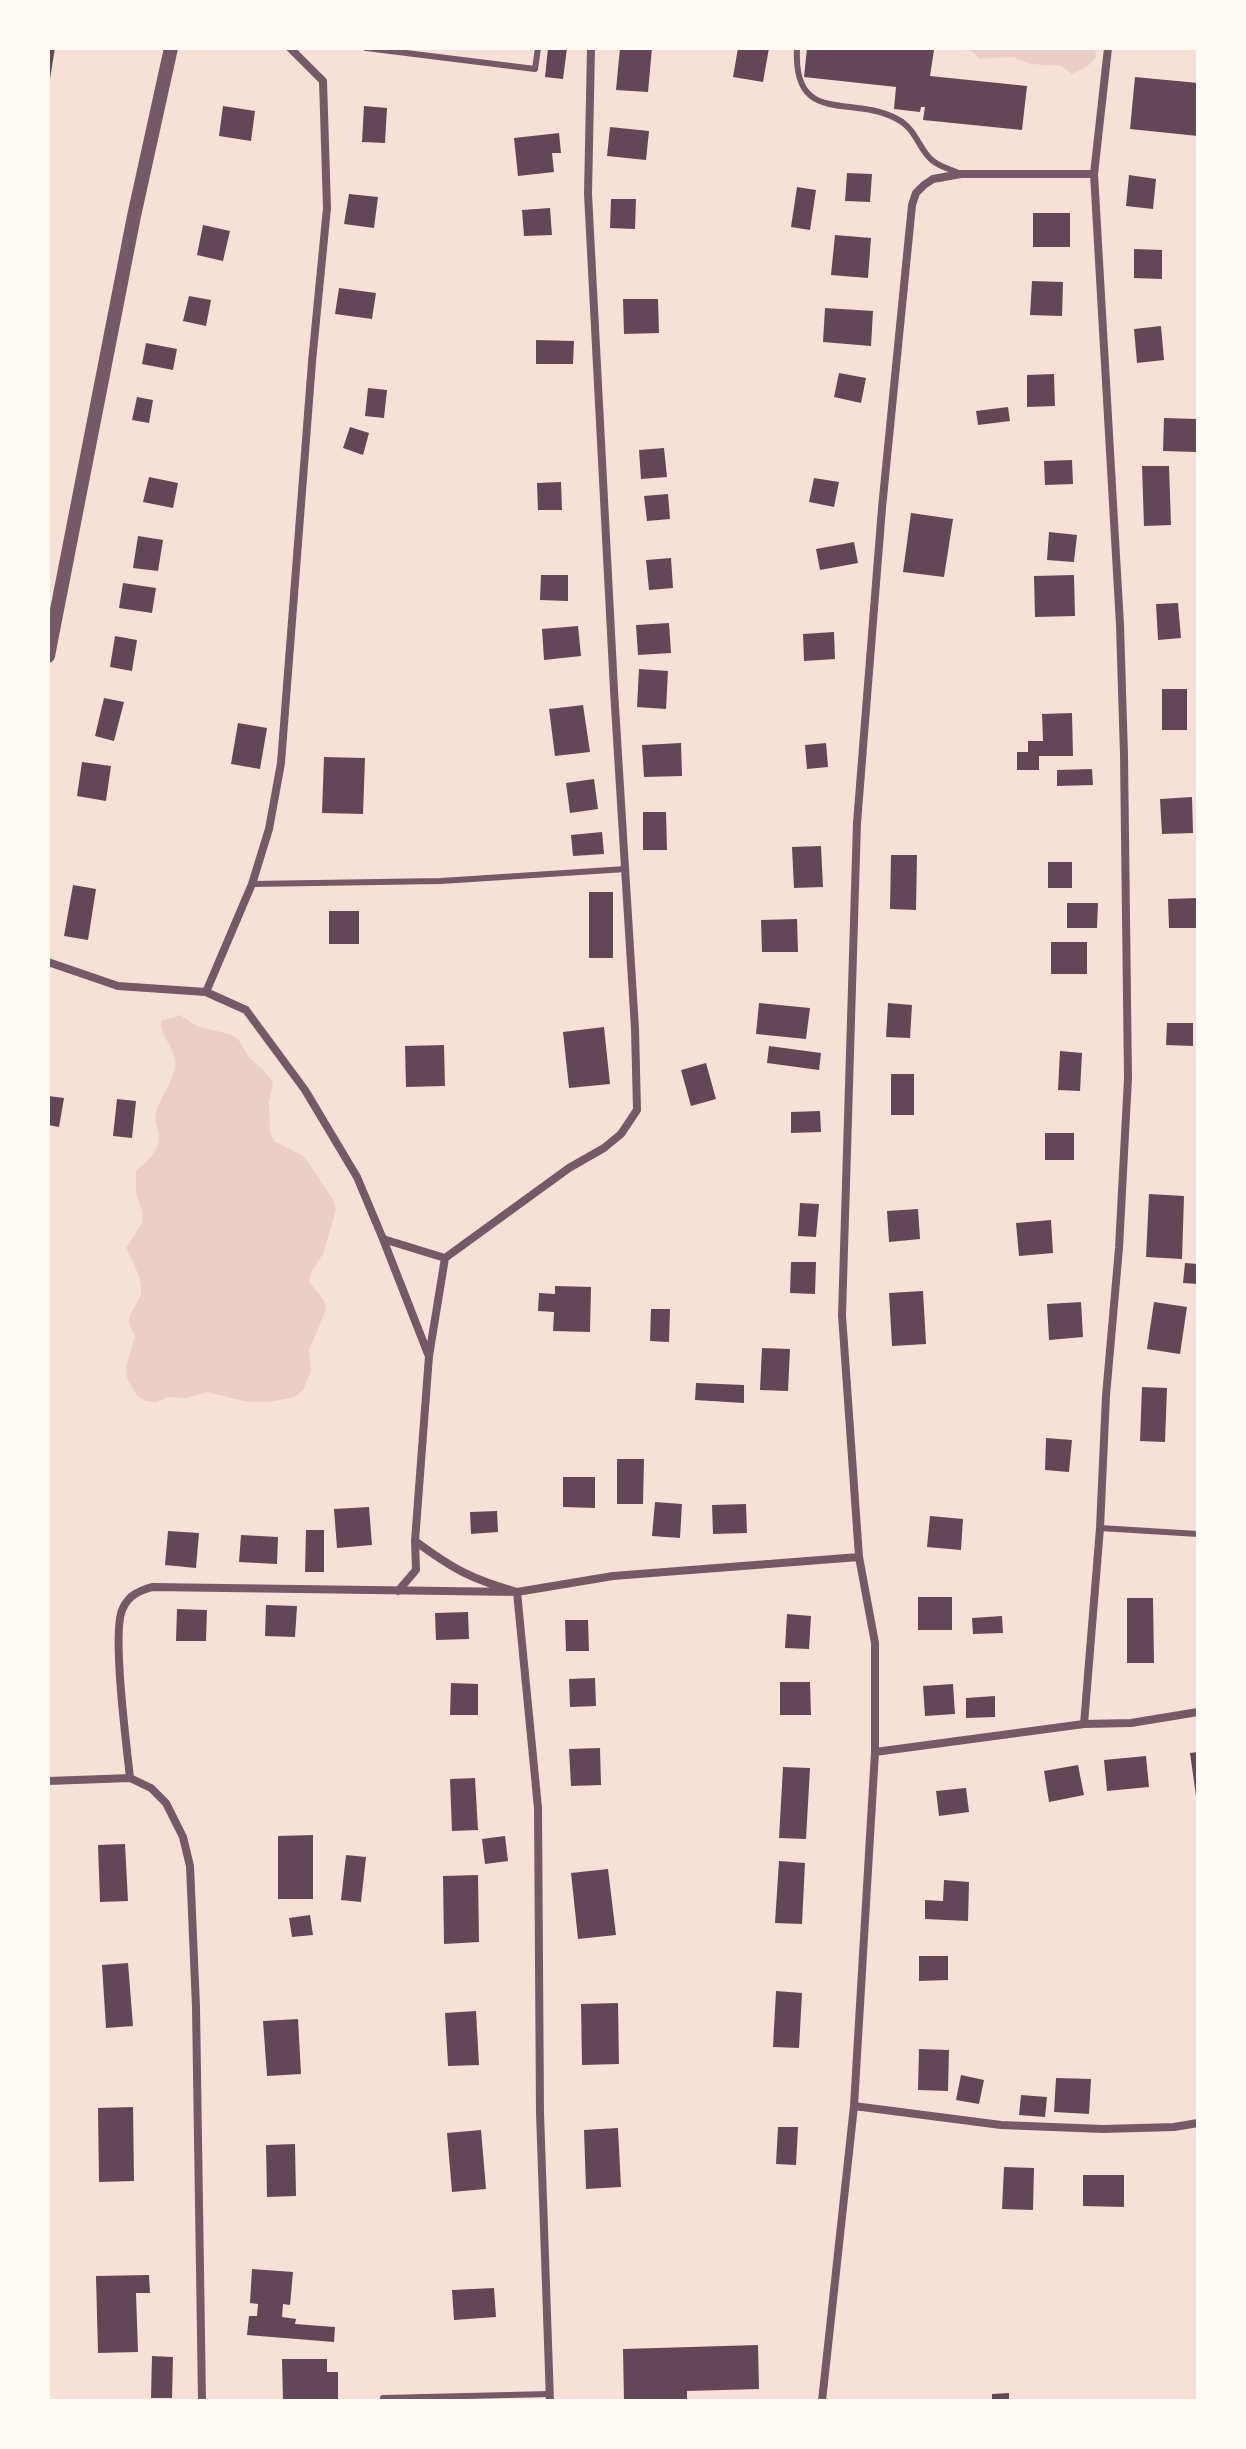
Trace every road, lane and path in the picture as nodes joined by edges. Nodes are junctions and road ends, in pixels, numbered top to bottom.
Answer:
1 (171, 48) edge
2 (290, 48) edge
3 (366, 48) edge
4 (538, 48) edge
5 (591, 48) edge
6 (797, 48) edge
7 (1108, 48) edge
8 (961, 174) junction
9 (1094, 174) junction
10 (52, 612) edge
11 (48, 656) edge
12 (626, 869) junction
13 (252, 884) junction
14 (48, 962) edge
15 (206, 992) junction
16 (383, 1239) junction
17 (445, 1258) junction
18 (429, 1356) junction
19 (1100, 1528) junction
20 (1198, 1534) edge
21 (415, 1541) junction
22 (859, 1557) junction
23 (398, 1591) junction
24 (517, 1592) junction
25 (1198, 1712) edge
26 (1084, 1724) junction
27 (875, 1752) junction
28 (130, 1778) junction
29 (48, 1781) edge
30 (854, 2106) junction
31 (1198, 2123) edge
32 (383, 2398) dead end
33 (550, 2398) edge
34 (202, 2401) edge
35 (822, 2401) edge

1 - 10 street
2 - 13 street
3 - 4 lane
5 - 12 street
6 - 8 lane
7 - 9 street
8 - 9 street
8 - 22 street
9 - 19 street
10 - 11 street
12 - 13 lane
12 - 17 street
13 - 15 street
14 - 15 street
15 - 16 street
16 - 17 street
16 - 18 street
17 - 18 street
18 - 21 street
19 - 20 lane
19 - 26 street
21 - 23 street
21 - 24 street
22 - 24 street
22 - 27 street
23 - 24 street
23 - 28 street
24 - 33 street
25 - 26 street
26 - 27 street
27 - 30 street
28 - 29 street
28 - 34 street
30 - 31 street
30 - 35 street
32 - 33 lane

